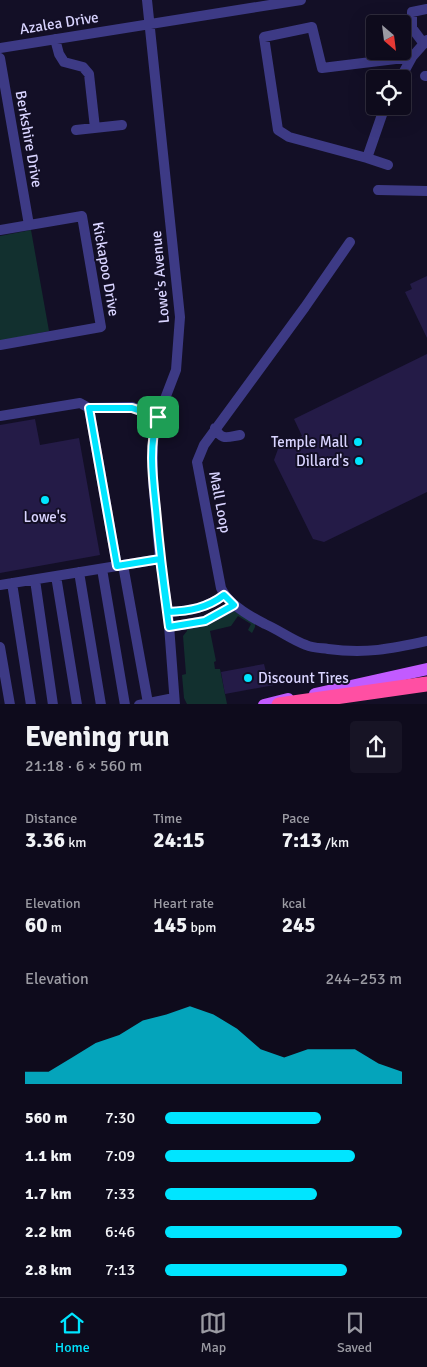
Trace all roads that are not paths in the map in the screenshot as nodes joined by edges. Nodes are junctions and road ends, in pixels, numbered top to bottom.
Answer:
1 (146, 0) edge
2 (301, 0) edge
3 (264, 3) edge
4 (427, 9) edge
5 (150, 23) junction
6 (54, 39) junction
7 (425, 42) edge
8 (0, 48) edge
9 (412, 56) junction
10 (0, 58) edge
11 (405, 70) edge
12 (382, 115) edge
13 (122, 125) dead end
14 (95, 128) junction
15 (76, 130) dead end
16 (368, 158) junction
17 (388, 165) dead end
18 (378, 190) dead end
19 (427, 191) edge
20 (29, 225) junction
21 (0, 230) edge
22 (350, 242) dead end
23 (0, 345) edge
24 (89, 408) junction
25 (0, 416) edge
26 (158, 417) junction
27 (215, 428) junction
28 (240, 435) dead end
29 (160, 559) junction
30 (120, 566) junction
31 (102, 569) junction
32 (79, 572) junction
33 (56, 576) junction
34 (35, 580) junction
35 (12, 583) junction
36 (0, 585) edge
37 (224, 595) junction
38 (234, 605) junction
39 (168, 612) junction
40 (169, 627) junction
41 (427, 641) edge
42 (0, 647) edge
43 (427, 669) edge
44 (427, 684) edge
45 (174, 701) edge
46 (10, 704) edge
47 (32, 704) edge
48 (54, 704) edge
49 (77, 704) edge
50 (101, 704) edge
51 (125, 704) edge
52 (143, 704) edge
53 (264, 704) edge
54 (279, 704) edge

1 - 5 street, Lowe's Avenue
2 - 3 street, Azalea Drive
3 - 5 street, Azalea Drive
4 - 7 street
5 - 6 street, Azalea Drive
5 - 26 street, Lowe's Avenue
6 - 8 street, Azalea Drive
6 - 14 street
7 - 9 street
9 - 11 street
9 - 16 street
10 - 20 street, Berkshire Drive
12 - 16 street
13 - 14 street
14 - 15 street
16 - 17 street
18 - 19 street
20 - 21 street
20 - 23 street, Kickapoo Drive
22 - 27 street, Mall Loop
24 - 25 street
24 - 26 street
24 - 30 street
26 - 29 street, Lowe's Avenue
27 - 28 street
27 - 37 street, Mall Loop
29 - 30 street
29 - 39 street, Lowe's Avenue
30 - 31 street
30 - 52 street
31 - 32 street
31 - 51 street
32 - 33 street
32 - 50 street
33 - 34 street
33 - 49 street
34 - 35 street
34 - 48 street
35 - 36 street
35 - 47 street
37 - 38 street
37 - 39 street
38 - 40 street
38 - 41 street
39 - 40 street, Lowe's Avenue
40 - 45 street, Lowe's Avenue
42 - 46 street
43 - 53 main road
44 - 54 highway
45 - 52 street

